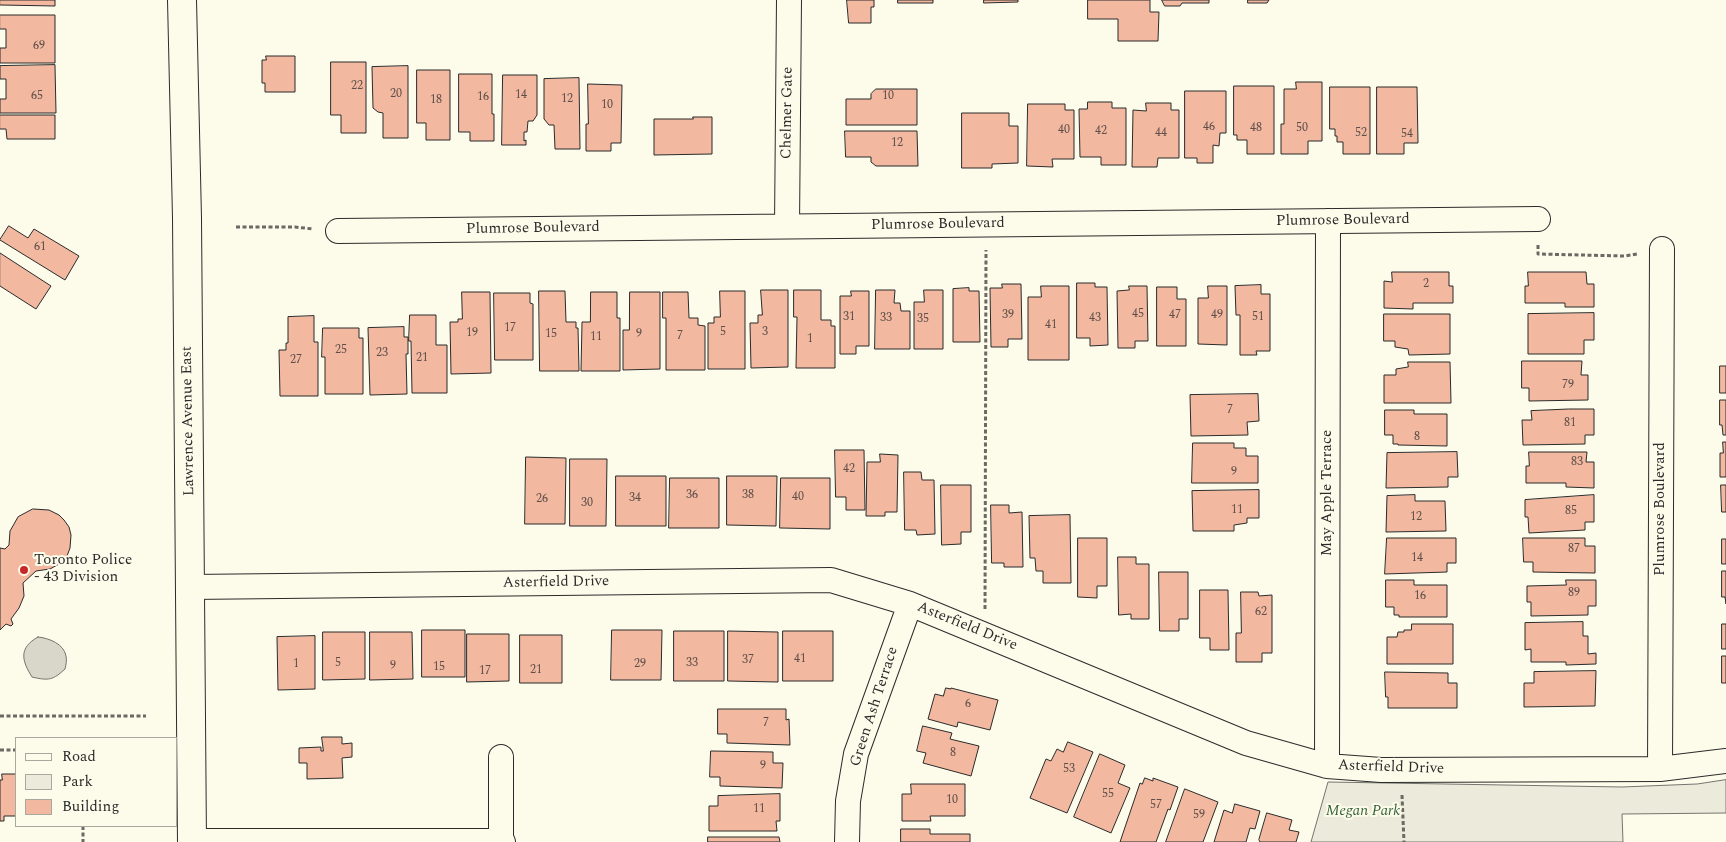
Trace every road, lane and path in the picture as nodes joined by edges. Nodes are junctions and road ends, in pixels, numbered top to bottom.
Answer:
1 (182, 0) edge
2 (789, 0) edge
3 (1538, 219) joint
4 (1328, 221) junction
5 (787, 226) junction
6 (236, 227) dead end
7 (338, 231) joint
8 (1662, 249) joint
9 (986, 256) dead end
10 (190, 587) junction
11 (986, 590) dead end
12 (910, 604) junction
13 (0, 716) edge
14 (146, 716) dead end
15 (0, 750) edge
16 (15, 750) edge
17 (501, 758) dead end
18 (1726, 761) edge
19 (1327, 766) junction
20 (1660, 769) junction
21 (1400, 770) junction
22 (83, 827) edge
23 (192, 841) edge
24 (502, 841) edge
25 (83, 842) edge
26 (847, 842) edge
27 (1404, 842) edge

1 - 10 main road, Lawrence Avenue East
2 - 5 street, Chelmer Gate
3 - 4 street, Plumrose Boulevard
3 - 8 path
4 - 5 street, Plumrose Boulevard
4 - 19 street, May Apple Terrace
5 - 7 street, Plumrose Boulevard
6 - 7 path
8 - 20 street, Plumrose Boulevard
9 - 11 path
10 - 12 street, Asterfield Drive
10 - 23 main road, Lawrence Avenue East
12 - 19 street, Asterfield Drive
12 - 26 street, Green Ash Terrace
13 - 14 path
15 - 16 path
17 - 24 street
18 - 20 street, Asterfield Drive
19 - 21 street, Asterfield Drive
20 - 21 street, Asterfield Drive
21 - 27 path
22 - 25 path
23 - 24 street

